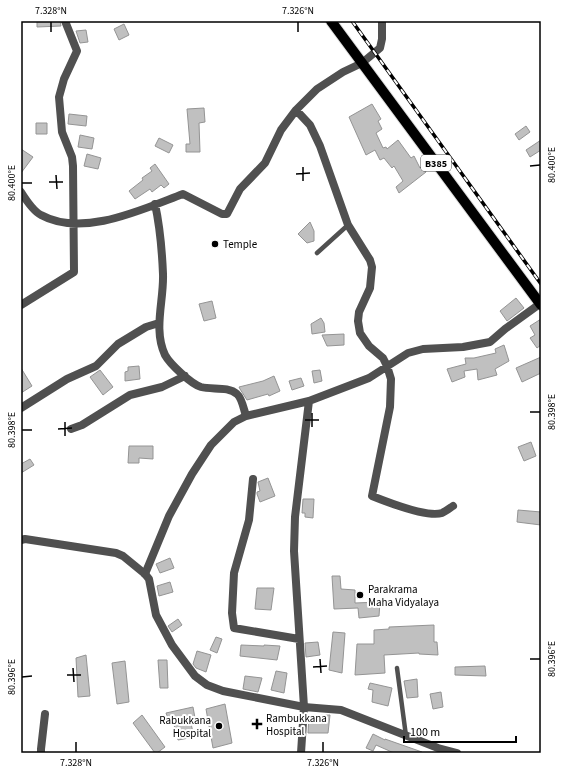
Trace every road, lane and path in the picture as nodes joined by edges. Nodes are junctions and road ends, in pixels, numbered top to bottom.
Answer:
1 (65, 21) edge
2 (331, 21) edge
3 (380, 22) edge
4 (362, 63) junction
5 (296, 110) junction
6 (21, 192) edge
7 (155, 204) junction
8 (73, 224) junction
9 (348, 225) junction
10 (317, 253) dead end
11 (541, 304) edge
12 (21, 305) edge
13 (159, 323) junction
14 (387, 366) junction
15 (185, 376) junction
16 (309, 401) junction
17 (21, 408) edge
18 (246, 416) junction
19 (71, 429) dead end
20 (254, 479) dead end
21 (453, 506) dead end
22 (21, 540) edge
23 (145, 574) junction
24 (299, 639) junction
25 (397, 668) dead end
26 (304, 707) junction
27 (45, 714) dead end
28 (406, 736) junction
29 (437, 750) edge
30 (41, 753) edge
31 (301, 753) edge
32 (457, 753) edge

1 - 8 street
2 - 4 main road, B385
3 - 4 street
4 - 5 street
4 - 11 main road, B385
5 - 7 street
5 - 9 street
6 - 8 street
7 - 8 street
7 - 13 street
8 - 12 street
9 - 10 lane
9 - 14 street
11 - 14 street
13 - 15 street
13 - 17 street
14 - 16 street
14 - 21 street
15 - 18 street
15 - 19 street
16 - 18 street
16 - 24 street
18 - 23 street
20 - 24 street
22 - 23 street
23 - 26 street
24 - 26 street
25 - 28 lane
26 - 28 street
26 - 31 street
27 - 30 street
28 - 29 street
29 - 32 street

